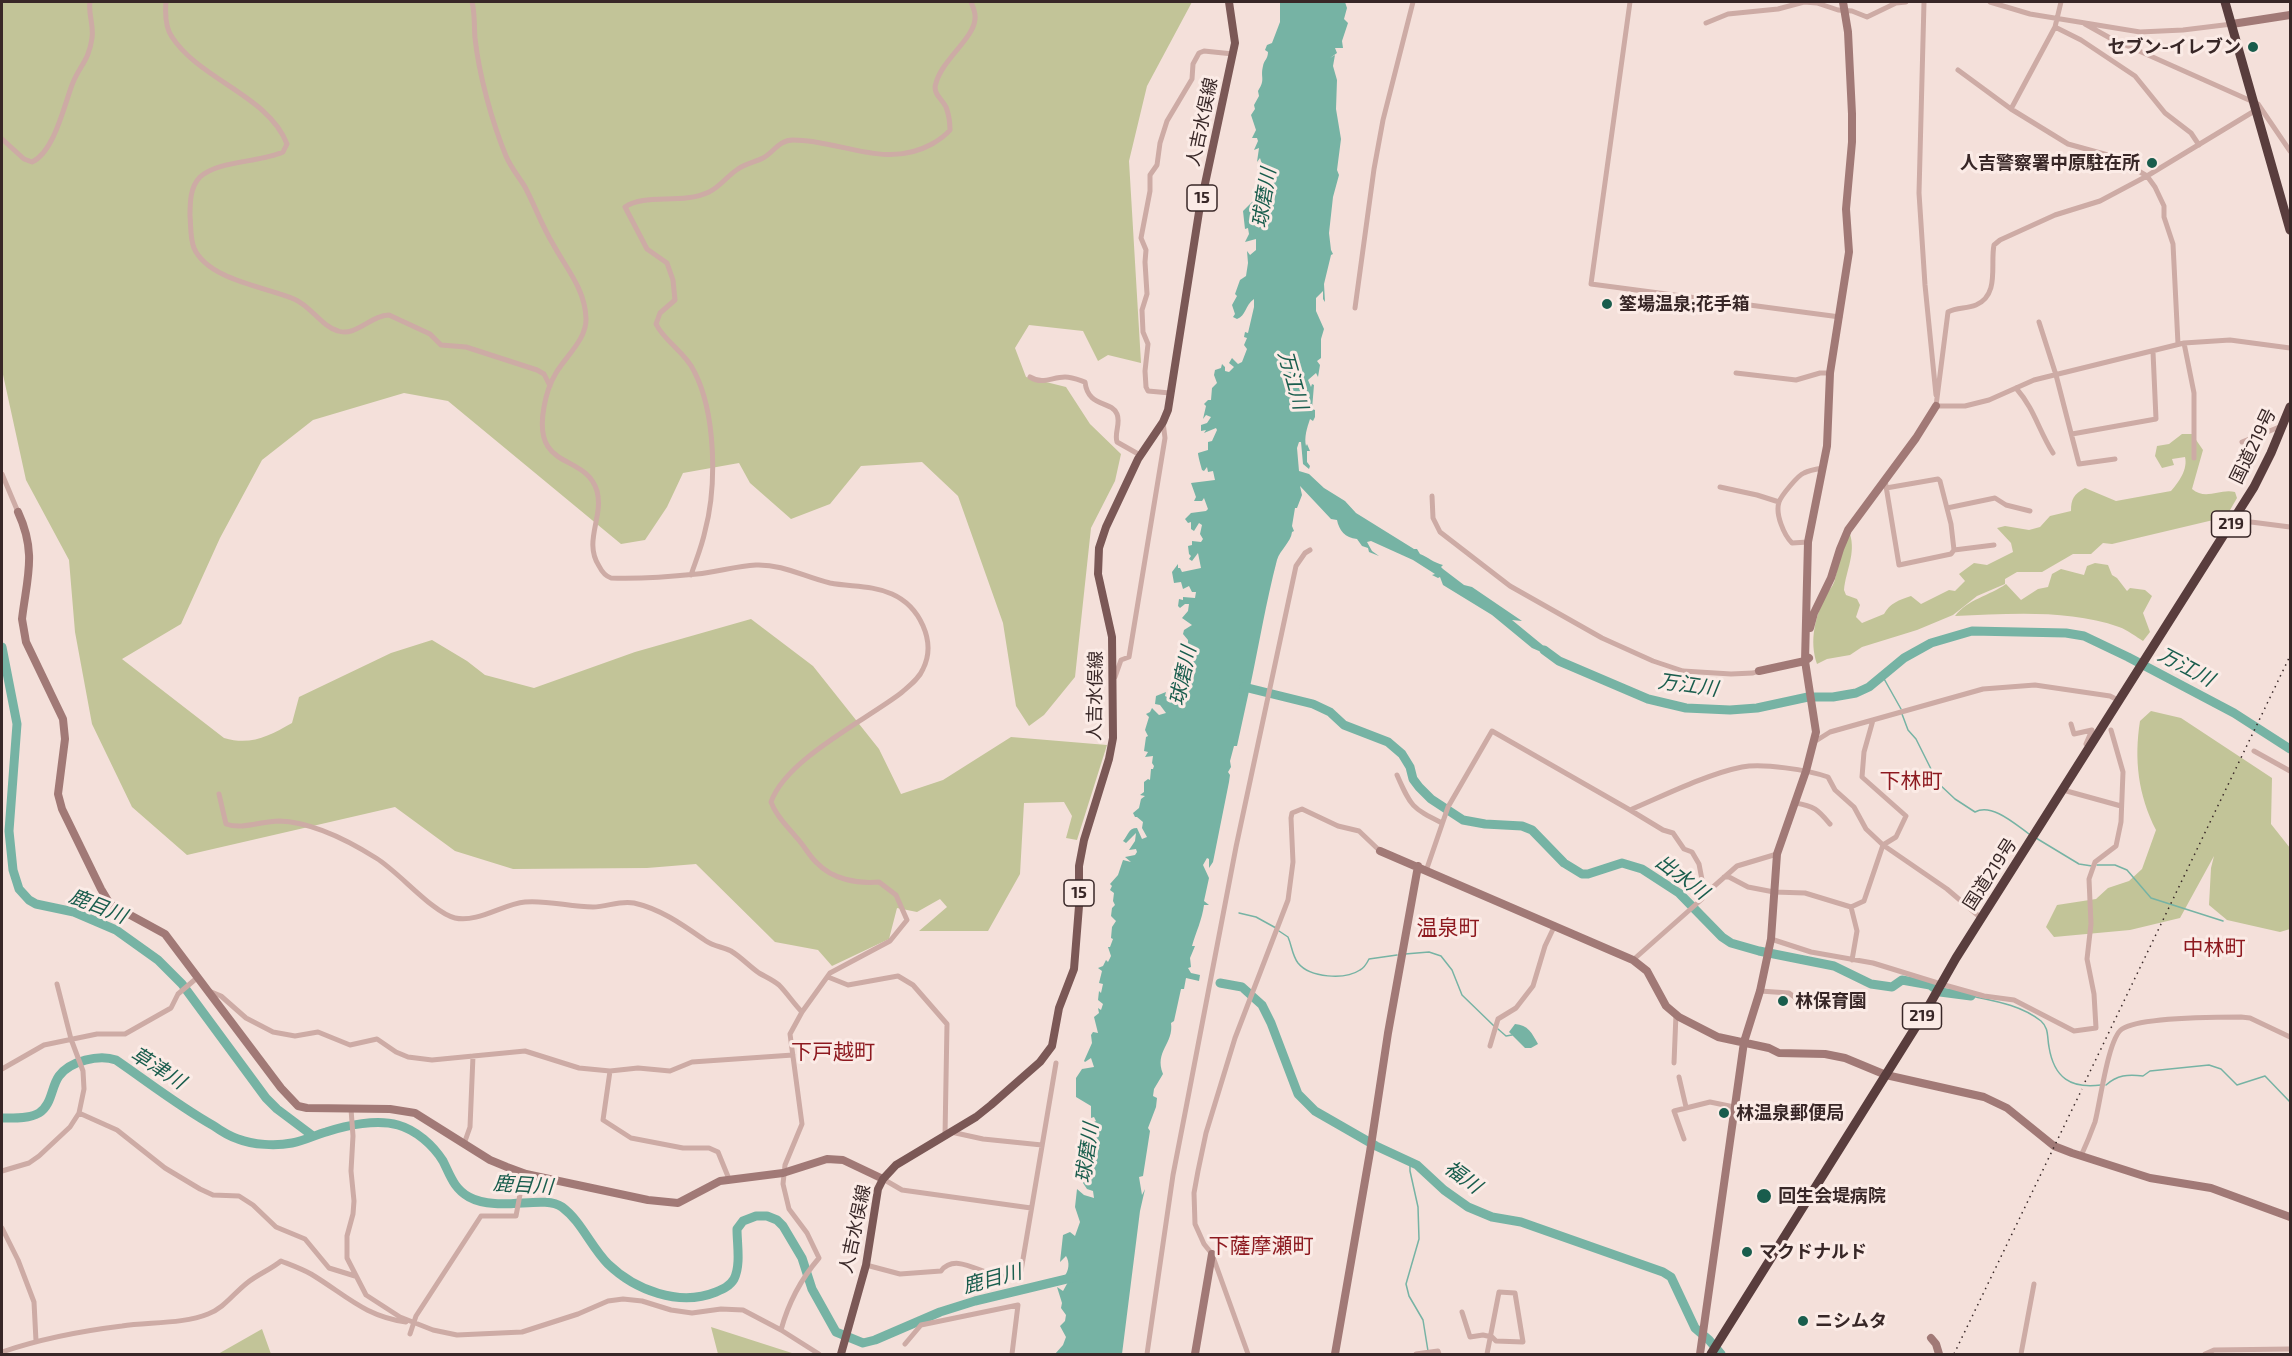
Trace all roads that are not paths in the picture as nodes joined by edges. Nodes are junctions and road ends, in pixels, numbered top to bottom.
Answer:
1 (90, 2) edge
2 (166, 2) edge
3 (472, 2) edge
4 (971, 2) edge
5 (1229, 2) edge
6 (1413, 2) edge
7 (1630, 2) edge
8 (1843, 2) edge
9 (1906, 2) edge
10 (1924, 2) edge
11 (1990, 2) edge
12 (2061, 2) edge
13 (2225, 2) edge
14 (1845, 11) junction
15 (2290, 15) edge
16 (2056, 18) junction
17 (1707, 22) dead end
18 (2085, 24) junction
19 (2232, 24) junction
20 (2055, 27) junction
21 (1233, 54) junction
22 (1958, 70) dead end
23 (2255, 106) junction
24 (2011, 109) junction
25 (2, 139) edge
26 (2199, 145) junction
27 (2290, 151) edge
28 (2147, 176) junction
29 (2290, 230) edge
30 (1355, 308) dead end
31 (1840, 316) junction
32 (2039, 322) dead end
33 (2181, 344) junction
34 (2290, 348) edge
35 (2152, 352) junction
36 (1736, 373) dead end
37 (1830, 373) junction
38 (2056, 375) junction
39 (1030, 377) dead end
40 (550, 386) junction
41 (2016, 388) junction
42 (1170, 393) junction
43 (1936, 406) junction
44 (2290, 407) edge
45 (1163, 422) junction
46 (2283, 425) junction
47 (2072, 434) junction
48 (2242, 442) dead end
49 (2053, 453) dead end
50 (1140, 455) junction
51 (2194, 458) dead end
52 (2115, 459) dead end
53 (1823, 468) junction
54 (2, 474) edge
55 (1886, 484) junction
56 (1720, 487) dead end
57 (1432, 496) dead end
58 (1779, 502) junction
59 (1947, 508) junction
60 (18, 512) joint
61 (2030, 512) dead end
62 (2234, 518) junction
63 (2290, 527) edge
64 (1808, 542) junction
65 (1994, 545) dead end
66 (1310, 550) dead end
67 (1954, 550) junction
68 (691, 575) junction
69 (1806, 663) junction
70 (1759, 671) joint
71 (1112, 679) junction
72 (2121, 696) junction
73 (1874, 720) junction
74 (2071, 724) dead end
75 (2111, 730) dead end
76 (1814, 742) junction
77 (2090, 747) junction
78 (2254, 751) dead end
79 (1806, 771) junction
80 (2290, 771) edge
81 (1397, 775) dead end
82 (2063, 790) junction
83 (219, 794) dead end
84 (1795, 803) junction
85 (2121, 806) junction
86 (1630, 810) junction
87 (1442, 823) junction
88 (1830, 824) dead end
89 (1883, 845) junction
90 (1380, 851) joint
91 (1778, 854) junction
92 (1418, 866) junction
93 (1426, 871) junction
94 (1724, 877) junction
95 (1774, 892) junction
96 (1702, 899) junction
97 (1851, 907) junction
98 (1982, 918) junction
99 (1555, 925) junction
100 (1771, 939) junction
101 (1633, 960) junction
102 (1851, 960) junction
103 (198, 977) junction
104 (828, 977) junction
105 (57, 984) dead end
106 (1941, 984) junction
107 (208, 991) junction
108 (1760, 991) junction
109 (1809, 1008) dead end
110 (802, 1012) junction
111 (1676, 1014) junction
112 (2290, 1037) edge
113 (71, 1040) junction
114 (1744, 1042) junction
115 (1490, 1046) dead end
116 (793, 1055) junction
117 (473, 1056) junction
118 (1056, 1063) dead end
119 (1674, 1063) dead end
120 (2, 1070) edge
121 (610, 1071) junction
122 (1886, 1075) junction
123 (1679, 1077) dead end
124 (1686, 1107) junction
125 (1734, 1107) junction
126 (351, 1109) junction
127 (79, 1113) junction
128 (948, 1134) junction
129 (1683, 1139) dead end
130 (464, 1144) junction
131 (1042, 1145) junction
132 (2081, 1156) junction
133 (2, 1171) edge
134 (783, 1173) junction
135 (526, 1174) junction
136 (729, 1179) junction
137 (883, 1179) junction
138 (1031, 1208) junction
139 (2290, 1217) edge
140 (2, 1228) edge
141 (1212, 1254) junction
142 (866, 1265) junction
143 (355, 1276) junction
144 (2034, 1284) dead end
145 (1462, 1312) dead end
146 (414, 1323) junction
147 (781, 1330) junction
148 (411, 1334) dead end
149 (1492, 1337) junction
150 (1931, 1338) dead end
151 (36, 1341) junction
152 (905, 1344) dead end
153 (2290, 1349) edge
154 (842, 1351) edge
155 (2, 1352) edge
156 (819, 1354) edge
157 (1012, 1354) edge
158 (1147, 1354) edge
159 (1195, 1354) edge
160 (1248, 1354) edge
161 (1335, 1354) edge
162 (1416, 1354) edge
163 (1439, 1354) edge
164 (1487, 1354) edge
165 (1700, 1354) edge
166 (1711, 1354) edge
167 (1939, 1354) edge
168 (2021, 1354) edge
169 (2205, 1354) edge

1 - 25 street
2 - 40 street
3 - 40 street
4 - 68 street
5 - 21 main road, 人吉水俣線 / 15
6 - 30 street
7 - 31 street
8 - 14 street
9 - 14 street
10 - 43 street
11 - 16 street
12 - 16 street
13 - 19 highway
14 - 17 street
14 - 31 street
15 - 19 street
16 - 18 street
16 - 20 street
18 - 19 street
18 - 23 street
19 - 23 highway
20 - 24 street
20 - 26 street
21 - 42 main road, 人吉水俣線 / 15
21 - 42 street
22 - 24 street
23 - 26 street
23 - 27 street
23 - 29 highway
24 - 28 street
26 - 28 street
28 - 33 street
28 - 43 street
31 - 37 street
32 - 38 street
33 - 34 street
33 - 35 street
33 - 51 street
35 - 38 street
35 - 47 street
36 - 37 street
37 - 53 street
38 - 41 street
38 - 47 street
39 - 50 street
40 - 68 street
41 - 43 street
41 - 49 street
42 - 45 main road, 人吉水俣線 / 15
43 - 55 street
44 - 46 highway, 国道219号 / 219
45 - 50 main road, 人吉水俣線 / 15
45 - 71 street
46 - 48 street
46 - 62 highway, 国道219号 / 219
47 - 52 street
50 - 71 main road, 人吉水俣線 / 15
53 - 58 street
53 - 64 street
54 - 60 street
55 - 59 street
55 - 67 street
55 - 69 street
56 - 58 street
57 - 70 street
58 - 64 street
59 - 61 street
59 - 67 street
60 - 103 street
62 - 63 street
62 - 72 highway, 国道219号 / 219
64 - 69 street
65 - 67 street
66 - 158 street
68 - 104 street
69 - 70 street
69 - 76 street
71 - 128 main road, 人吉水俣線 / 15
72 - 73 street
72 - 77 highway, 国道219号 / 219
73 - 76 street
73 - 89 street
74 - 77 street
75 - 85 street
76 - 79 street
77 - 82 highway, 国道219号 / 219
78 - 80 street
79 - 84 street
79 - 86 street
79 - 89 street
81 - 87 street
82 - 85 street
82 - 98 highway, 国道219号 / 219
83 - 110 street
84 - 88 street
84 - 91 street
85 - 106 street
86 - 87 street
86 - 96 street
87 - 93 street
89 - 97 street
89 - 98 street
90 - 92 street
90 - 141 street
91 - 94 street
91 - 95 street
92 - 93 street
92 - 161 street
93 - 99 street
94 - 95 street
94 - 96 street
95 - 97 street
95 - 100 street
96 - 101 street
97 - 102 street
98 - 106 highway, 国道219号 / 219
99 - 101 street
99 - 115 street
100 - 102 street
100 - 108 street
101 - 111 street
102 - 106 street
103 - 107 street
103 - 113 street
104 - 110 street
104 - 128 street
105 - 113 street
106 - 122 highway, 国道219号 / 219
107 - 117 street
107 - 126 street
108 - 109 street
108 - 114 street
110 - 116 street
111 - 114 street
111 - 119 street
112 - 132 street
113 - 120 street
113 - 127 street
114 - 122 street
114 - 125 street
116 - 121 street
116 - 134 street
117 - 121 street
117 - 130 street
118 - 131 street
121 - 136 street
122 - 132 street
122 - 166 highway, 国道219号 / 219
123 - 124 street
124 - 125 street
124 - 129 street
125 - 165 street
126 - 130 street
126 - 143 street
127 - 133 street
127 - 143 street
128 - 131 street
128 - 137 main road, 人吉水俣線 / 15
130 - 135 street
131 - 138 street
132 - 139 street
134 - 136 street
134 - 137 street
134 - 147 street
135 - 136 street
135 - 146 street
137 - 138 street
137 - 142 main road, 人吉水俣線
138 - 142 street
140 - 151 street
141 - 159 street
141 - 160 street
142 - 154 main road, 人吉水俣線
143 - 146 street
144 - 168 street
145 - 149 street
146 - 147 street
146 - 148 street
146 - 151 street
147 - 156 street
149 - 149 street
149 - 164 street
150 - 167 street
151 - 155 street
152 - 157 street
153 - 169 street
162 - 163 street

